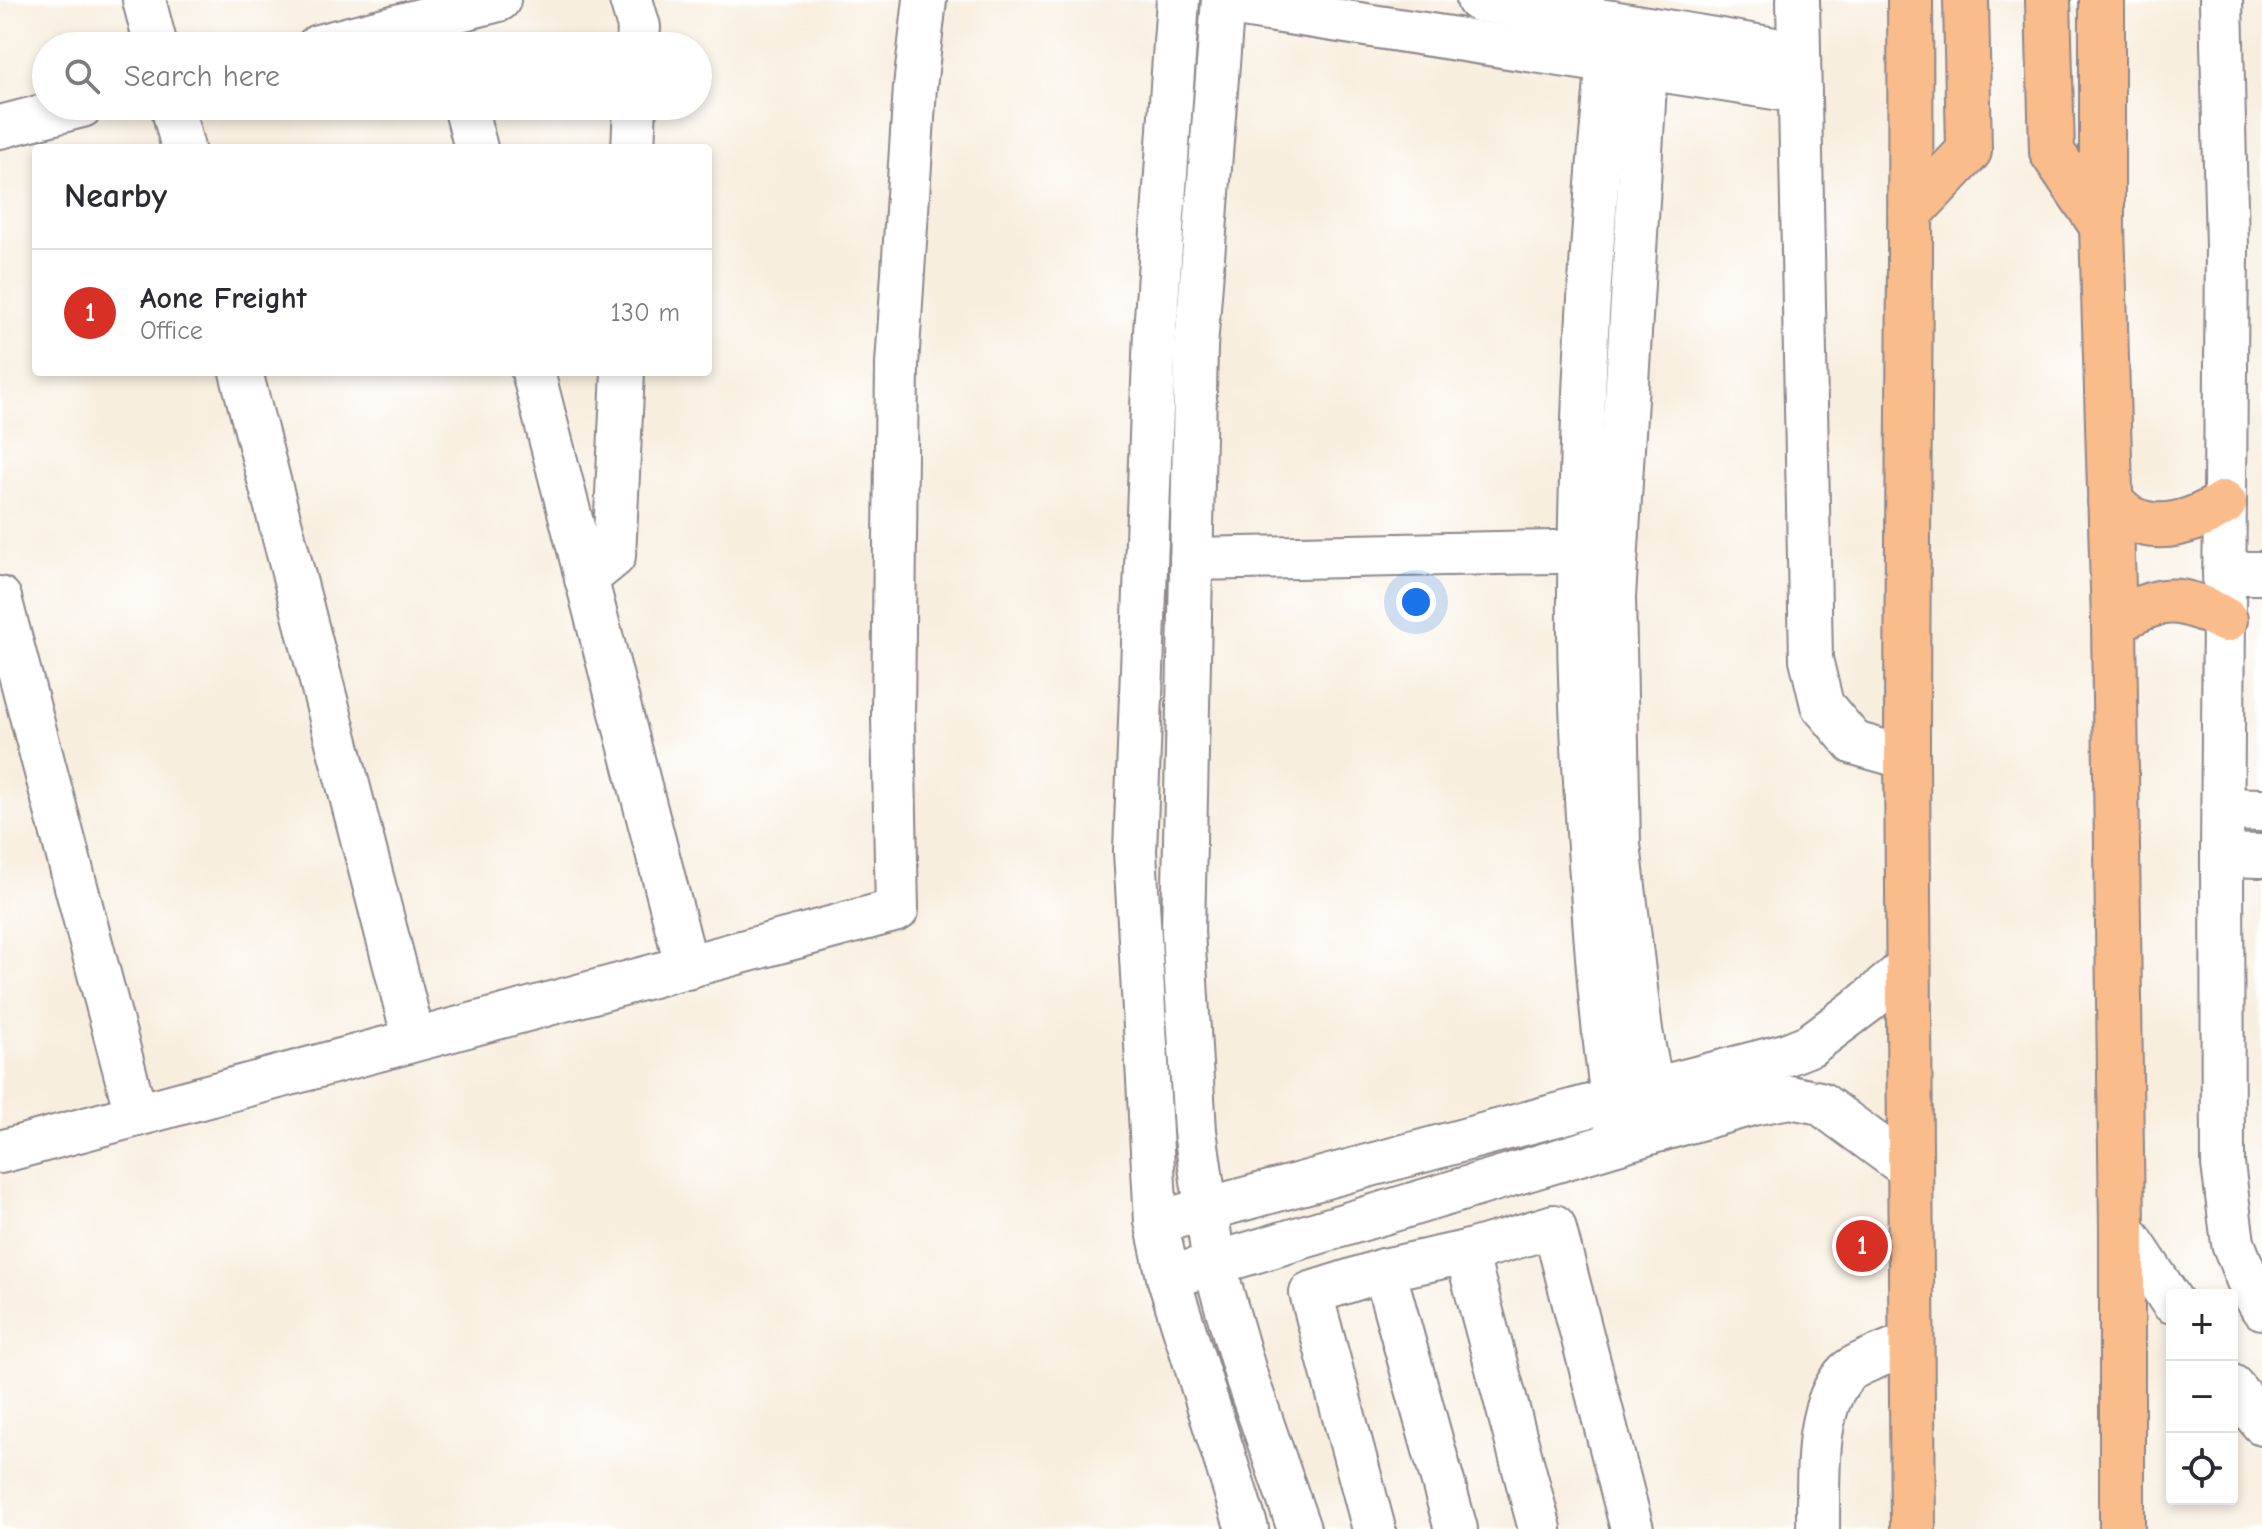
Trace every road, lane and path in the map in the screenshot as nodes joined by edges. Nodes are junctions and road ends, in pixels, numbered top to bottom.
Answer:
1 (144, 0) edge
2 (499, 0) edge
3 (631, 0) edge
4 (925, 0) edge
5 (1178, 0) edge
6 (1478, 0) edge
7 (1798, 0) edge
8 (1910, 0) edge
9 (1966, 0) edge
10 (2048, 0) edge
11 (2102, 0) edge
12 (2221, 0) edge
13 (1223, 2) edge
14 (443, 20) edge
15 (1632, 25) junction
16 (152, 32) edge
17 (385, 32) edge
18 (639, 32) edge
19 (1627, 66) junction
20 (1800, 72) junction
21 (32, 119) edge
22 (176, 120) edge
23 (469, 120) edge
24 (634, 120) edge
25 (0, 127) edge
26 (182, 144) edge
27 (475, 144) edge
28 (633, 144) edge
29 (2244, 194) edge
30 (1912, 211) junction
31 (2102, 226) junction
32 (2244, 246) edge
33 (242, 376) edge
34 (534, 376) edge
35 (623, 376) edge
36 (2237, 493) edge
37 (2110, 501) junction
38 (1598, 551) junction
39 (1191, 559) junction
40 (2243, 573) edge
41 (586, 579) junction
42 (0, 598) edge
43 (2225, 620) junction
44 (2114, 622) junction
45 (1907, 758) junction
46 (2242, 810) edge
47 (2242, 855) edge
48 (687, 968) junction
49 (1907, 968) junction
50 (414, 1039) junction
51 (1653, 1089) junction
52 (1612, 1100) junction
53 (136, 1114) junction
54 (1660, 1130) junction
55 (1619, 1142) junction
56 (0, 1152) edge
57 (1907, 1167) junction
58 (1206, 1211) junction
59 (1156, 1221) junction
60 (2122, 1227) junction
61 (1466, 1252) junction
62 (1214, 1264) junction
63 (1384, 1270) junction
64 (1168, 1277) junction
65 (2166, 1293) edge
66 (2262, 1308) edge
67 (1910, 1343) junction
68 (2238, 1393) edge
69 (2262, 1423) edge
70 (1247, 1529) edge
71 (1299, 1529) edge
72 (1374, 1529) edge
73 (1456, 1529) edge
74 (1540, 1529) edge
75 (1632, 1529) edge
76 (1818, 1529) edge
77 (1913, 1529) edge
78 (2122, 1529) edge

1 - 16 street
2 - 14 street
3 - 18 street
4 - 48 street
5 - 59 street
6 - 15 street
7 - 20 street
8 - 30 main road
9 - 30 main road
10 - 31 main road
11 - 31 main road
12 - 29 street
13 - 19 street
13 - 39 street
14 - 17 street
15 - 19 street
15 - 20 street
19 - 20 street
19 - 38 street
20 - 45 street
21 - 25 street
22 - 26 street
23 - 27 street
24 - 28 street
29 - 32 street
30 - 45 main road
31 - 37 main road
32 - 36 street
33 - 50 street
34 - 41 street
35 - 41 street
36 - 37 main road
36 - 40 street
37 - 44 main road
38 - 39 street
38 - 51 street
38 - 52 street
39 - 58 street
40 - 43 street
41 - 48 street
42 - 53 street
43 - 44 main road
43 - 46 street
44 - 60 main road
45 - 49 main road
46 - 47 street
47 - 66 street
48 - 50 street
49 - 51 street
49 - 57 main road
50 - 53 street
51 - 52 street
51 - 54 street
52 - 55 street
52 - 58 street
53 - 56 street
54 - 55 street
54 - 57 street
55 - 62 street
57 - 67 main road
58 - 59 street
58 - 62 street
59 - 64 street
60 - 65 street
60 - 78 main road
61 - 63 street
61 - 74 street
61 - 75 street
62 - 64 street
62 - 71 street
63 - 72 street
63 - 73 street
64 - 70 street
67 - 76 street
67 - 77 main road
68 - 69 street

